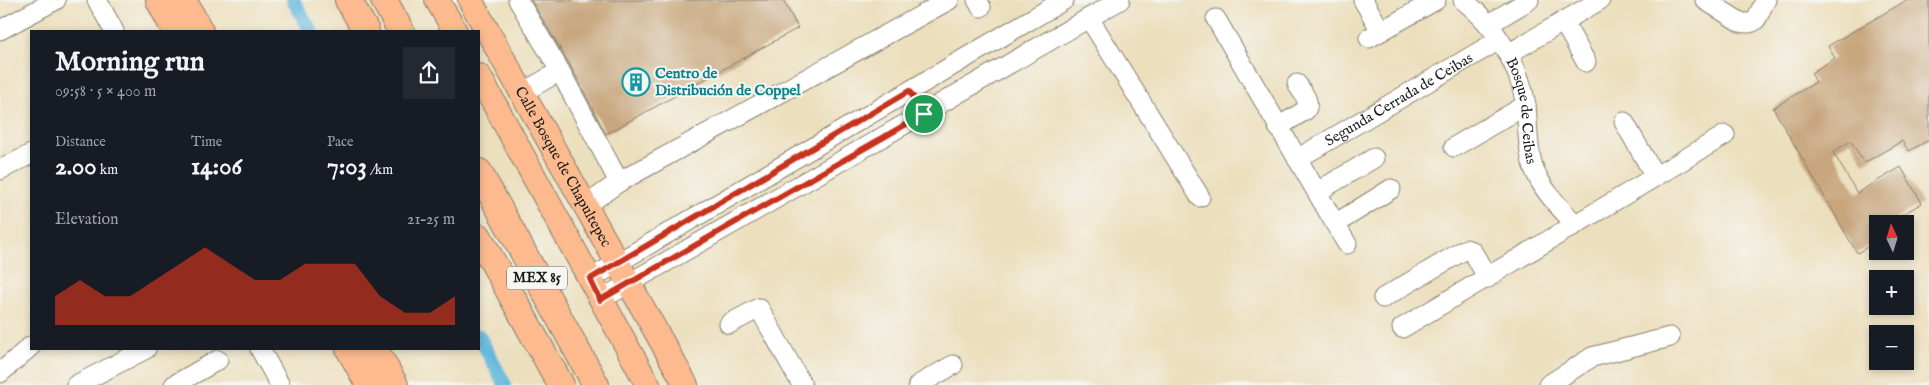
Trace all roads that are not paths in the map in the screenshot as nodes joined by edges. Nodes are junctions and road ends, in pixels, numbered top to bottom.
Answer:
1 (56, 0) edge
2 (97, 0) edge
3 (159, 0) edge
4 (183, 0) edge
5 (348, 0) edge
6 (384, 0) edge
7 (470, 0) edge
8 (518, 0) edge
9 (949, 0) edge
10 (1064, 0) edge
11 (1120, 0) edge
12 (1363, 0) edge
13 (1436, 0) edge
14 (1463, 0) edge
15 (1529, 0) edge
16 (1600, 0) edge
17 (1705, 0) edge
18 (1761, 2) edge
19 (1408, 7) edge
20 (1037, 16) junction
21 (1089, 18) junction
22 (1216, 19) dead end
23 (1563, 21) junction
24 (1489, 24) junction
25 (0, 30) edge
26 (113, 30) edge
27 (174, 30) edge
28 (199, 30) edge
29 (365, 30) edge
30 (400, 30) edge
31 (1051, 40) junction
32 (1504, 47) junction
33 (1586, 62) dead end
34 (560, 71) junction
35 (480, 78) edge
36 (1297, 84) dead end
37 (909, 91) junction
38 (522, 93) junction
39 (1526, 105) junction
40 (924, 114) junction
41 (1624, 122) dead end
42 (1278, 127) junction
43 (1725, 135) dead end
44 (1454, 147) dead end
45 (30, 155) edge
46 (1374, 158) dead end
47 (1297, 159) junction
48 (0, 170) edge
49 (480, 174) edge
50 (1655, 176) junction
51 (619, 182) junction
52 (1391, 189) dead end
53 (1317, 192) junction
54 (1200, 197) dead end
55 (585, 206) junction
56 (1335, 224) junction
57 (1575, 224) junction
58 (480, 238) edge
59 (1348, 244) dead end
60 (647, 245) junction
61 (617, 263) junction
62 (660, 266) junction
63 (1488, 278) junction
64 (590, 279) junction
65 (629, 284) junction
66 (1384, 298) dead end
67 (600, 300) junction
68 (729, 324) dead end
69 (1402, 328) dead end
70 (1670, 337) dead end
71 (30, 347) edge
72 (144, 350) edge
73 (261, 350) edge
74 (350, 350) edge
75 (376, 350) edge
76 (218, 360) dead end
77 (954, 365) dead end
78 (0, 373) edge
79 (76, 385) edge
80 (174, 385) edge
81 (280, 385) edge
82 (369, 385) edge
83 (394, 385) edge
84 (561, 385) edge
85 (596, 385) edge
86 (648, 385) edge
87 (686, 385) edge
88 (802, 385) edge
89 (918, 385) edge
90 (1548, 385) edge

1 - 25 street
2 - 26 street
3 - 27 highway
4 - 28 highway
5 - 29 highway
6 - 30 highway
7 - 38 main road, Calle Bosque de Chapultepec
8 - 34 street
9 - 51 street
10 - 20 street
11 - 21 street
12 - 19 street
13 - 19 street
14 - 24 street, Bosque de Ceibas
15 - 24 street
16 - 23 street, Segunda Cerrada de Ceibas
17 - 18 street
20 - 31 street
20 - 37 street
21 - 31 street
21 - 54 street
22 - 42 street
23 - 32 street, Segunda Cerrada de Ceibas
23 - 33 street
24 - 32 street, Bosque de Ceibas
31 - 40 street
32 - 39 street, Bosque de Ceibas
32 - 47 street, Segunda Cerrada de Ceibas
34 - 38 street
34 - 51 street
35 - 64 main road, Calle Bosque de Chapultepec
36 - 42 street
37 - 40 street
37 - 60 street
38 - 55 main road, Calle Bosque de Chapultepec
39 - 44 street
39 - 57 street, Bosque de Ceibas
40 - 62 street
41 - 50 street
42 - 47 street
43 - 50 street
45 - 48 street
46 - 53 street
47 - 53 street
49 - 85 highway, MEX 85
50 - 57 street
51 - 55 street
52 - 56 street
53 - 56 street
55 - 61 main road, Calle Bosque de Chapultepec
56 - 59 street
57 - 63 street
58 - 84 highway, MEX 85
60 - 61 street
60 - 62 street
61 - 64 street
61 - 65 main road, Calle Bosque de Chapultepec
62 - 65 street
63 - 66 street
63 - 69 street
64 - 67 main road, Calle Bosque de Chapultepec
65 - 67 street
65 - 87 main road, Calle Bosque de Chapultepec
67 - 86 main road, Calle Bosque de Chapultepec
68 - 88 street
70 - 90 street
71 - 78 street
72 - 79 street
73 - 81 street
74 - 82 highway
75 - 83 highway
76 - 80 street
77 - 89 street

